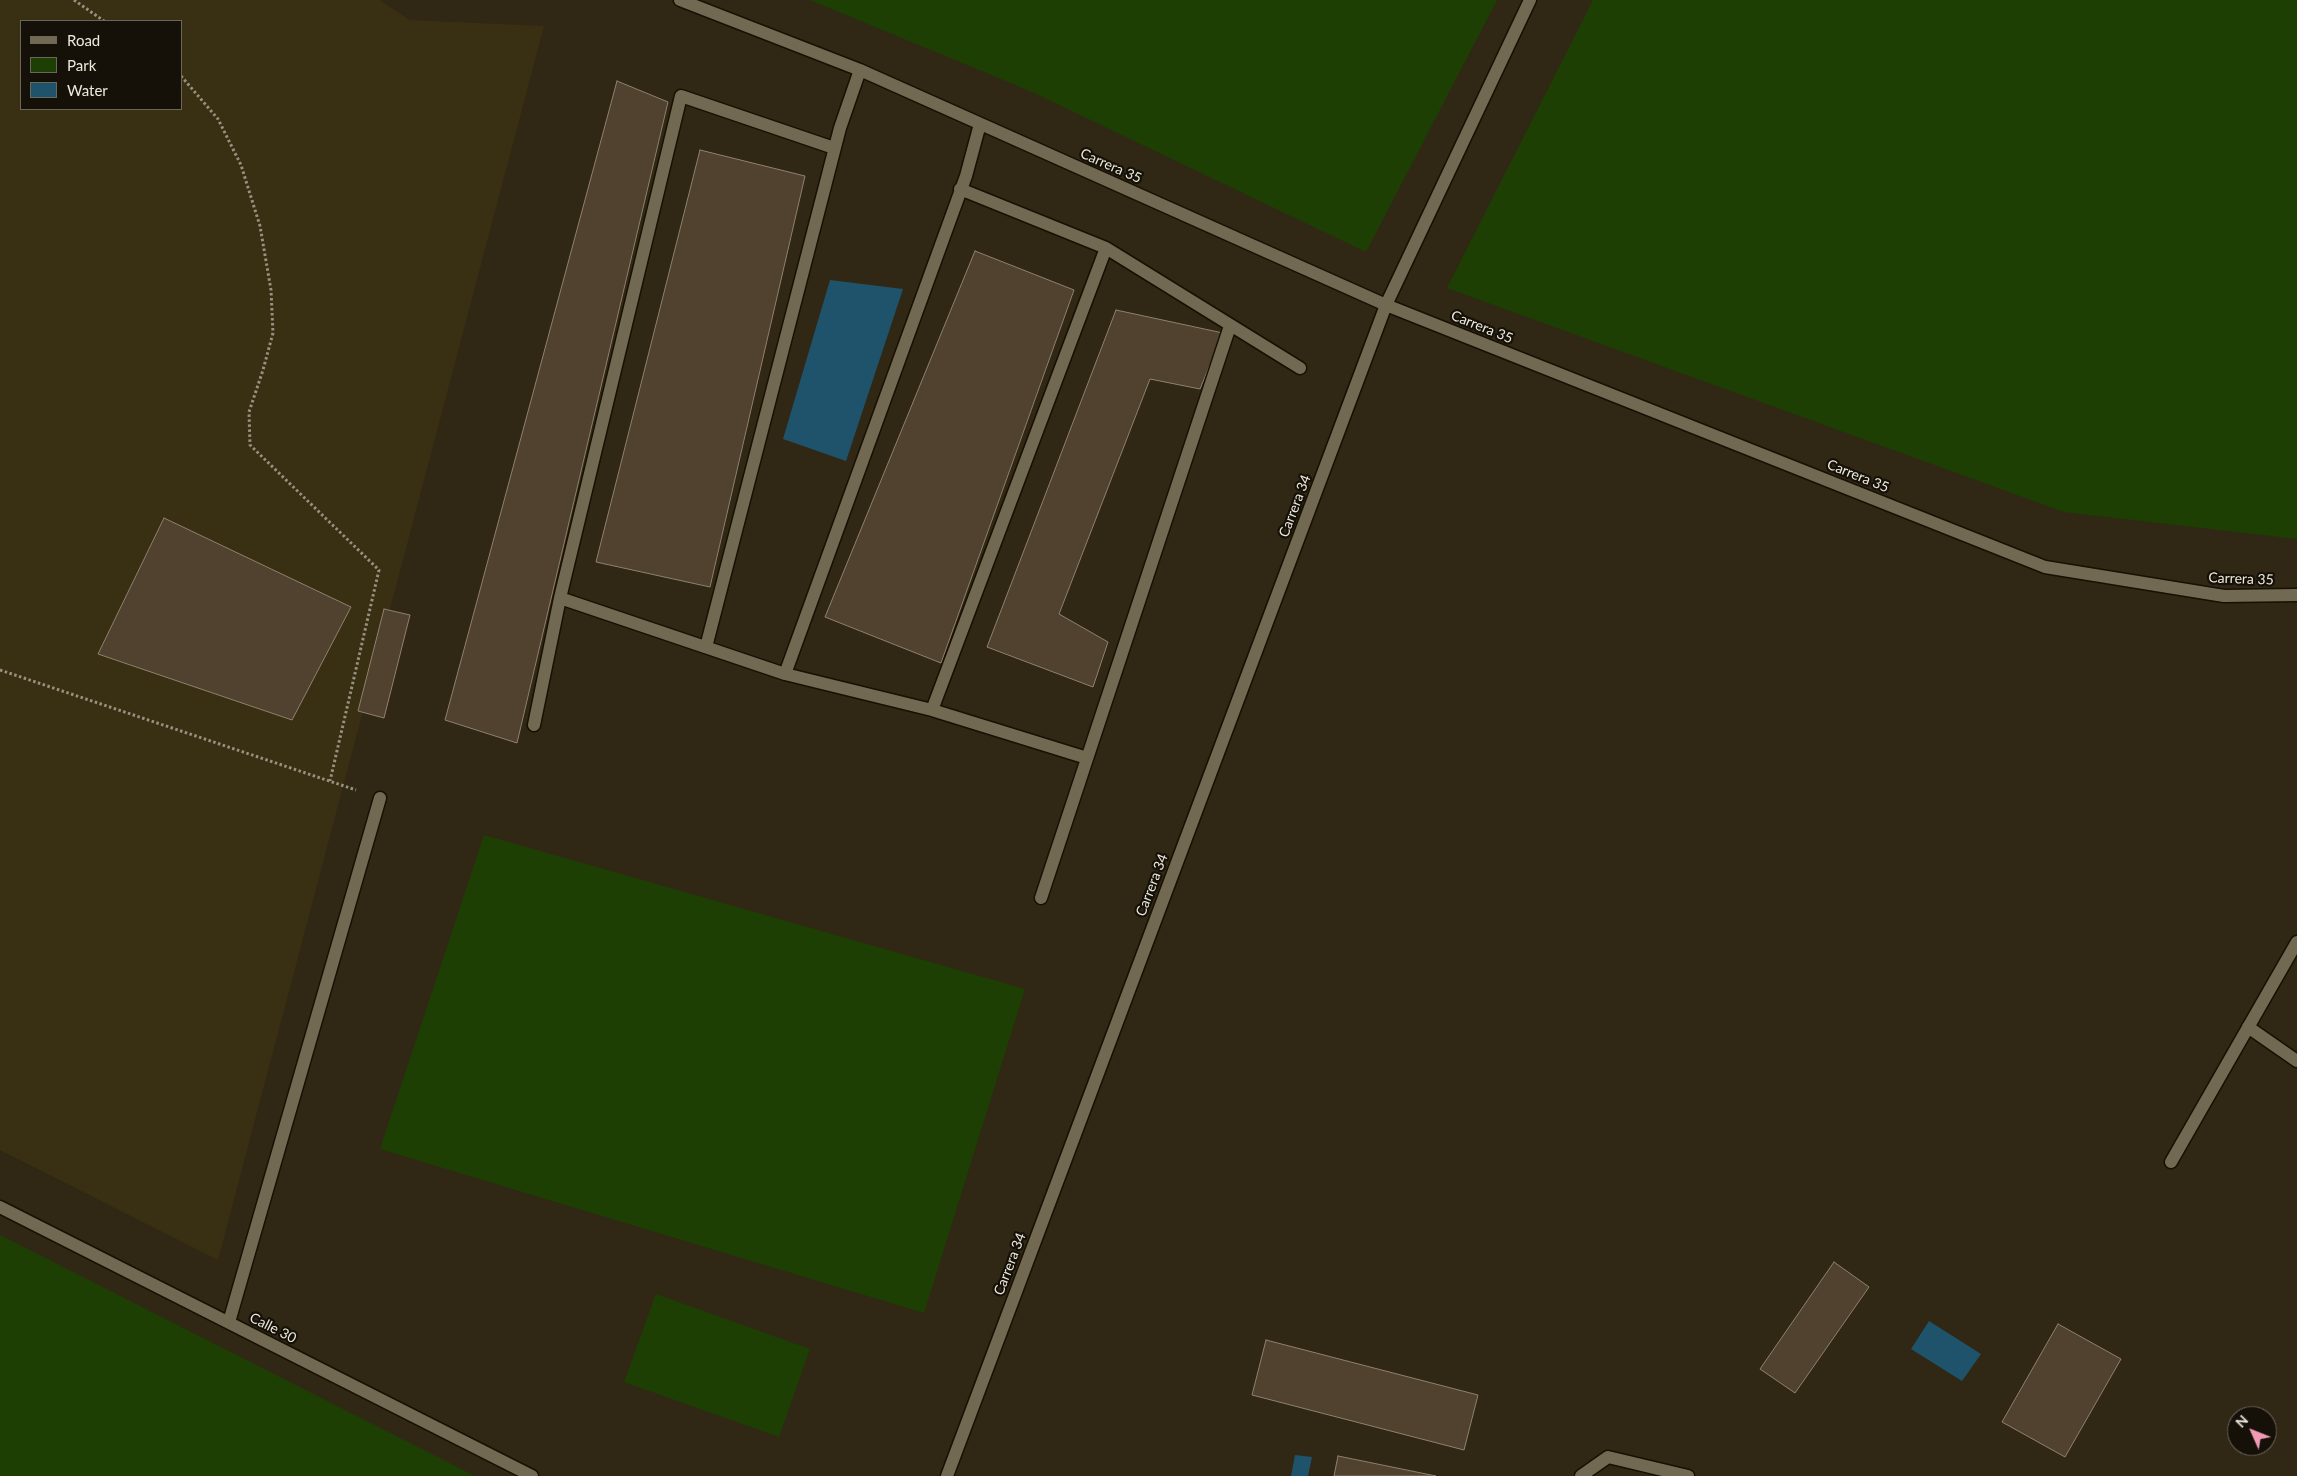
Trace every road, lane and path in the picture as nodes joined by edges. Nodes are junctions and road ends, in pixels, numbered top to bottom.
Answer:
1 (74, 0) edge
2 (680, 0) edge
3 (1530, 0) edge
4 (103, 20) edge
5 (860, 70) junction
6 (182, 77) edge
7 (980, 124) junction
8 (834, 148) junction
9 (960, 189) junction
10 (1106, 248) junction
11 (1386, 305) junction
12 (1230, 326) junction
13 (1300, 368) dead end
14 (2297, 595) edge
15 (560, 598) junction
16 (706, 647) junction
17 (0, 670) edge
18 (785, 674) junction
19 (932, 710) junction
20 (534, 725) dead end
21 (1088, 758) junction
22 (330, 781) junction
23 (380, 798) joint
24 (1041, 898) dead end
25 (2297, 942) edge
26 (2248, 1027) junction
27 (2297, 1061) edge
28 (2171, 1162) dead end
29 (0, 1207) edge
30 (229, 1322) junction
31 (532, 1476) edge
32 (946, 1476) edge
33 (1582, 1476) edge
34 (1688, 1476) edge

1 - 4 path
2 - 5 street, Carrera 35
3 - 11 street, Carrera 34
5 - 7 street, Carrera 35
5 - 8 street
6 - 22 path
7 - 9 street
7 - 11 street, Carrera 35
8 - 15 street
8 - 16 street
9 - 10 street
9 - 18 street
10 - 12 street
10 - 19 street
11 - 14 street, Carrera 35
11 - 32 street, Carrera 34
12 - 13 street
12 - 21 street
15 - 16 street
15 - 20 street
16 - 18 street
17 - 22 path
18 - 19 street
19 - 21 street
21 - 24 street
22 - 23 path
23 - 30 street
25 - 26 street
26 - 27 street
26 - 28 street
29 - 30 street, Calle 30
30 - 31 street, Calle 30
33 - 34 street

